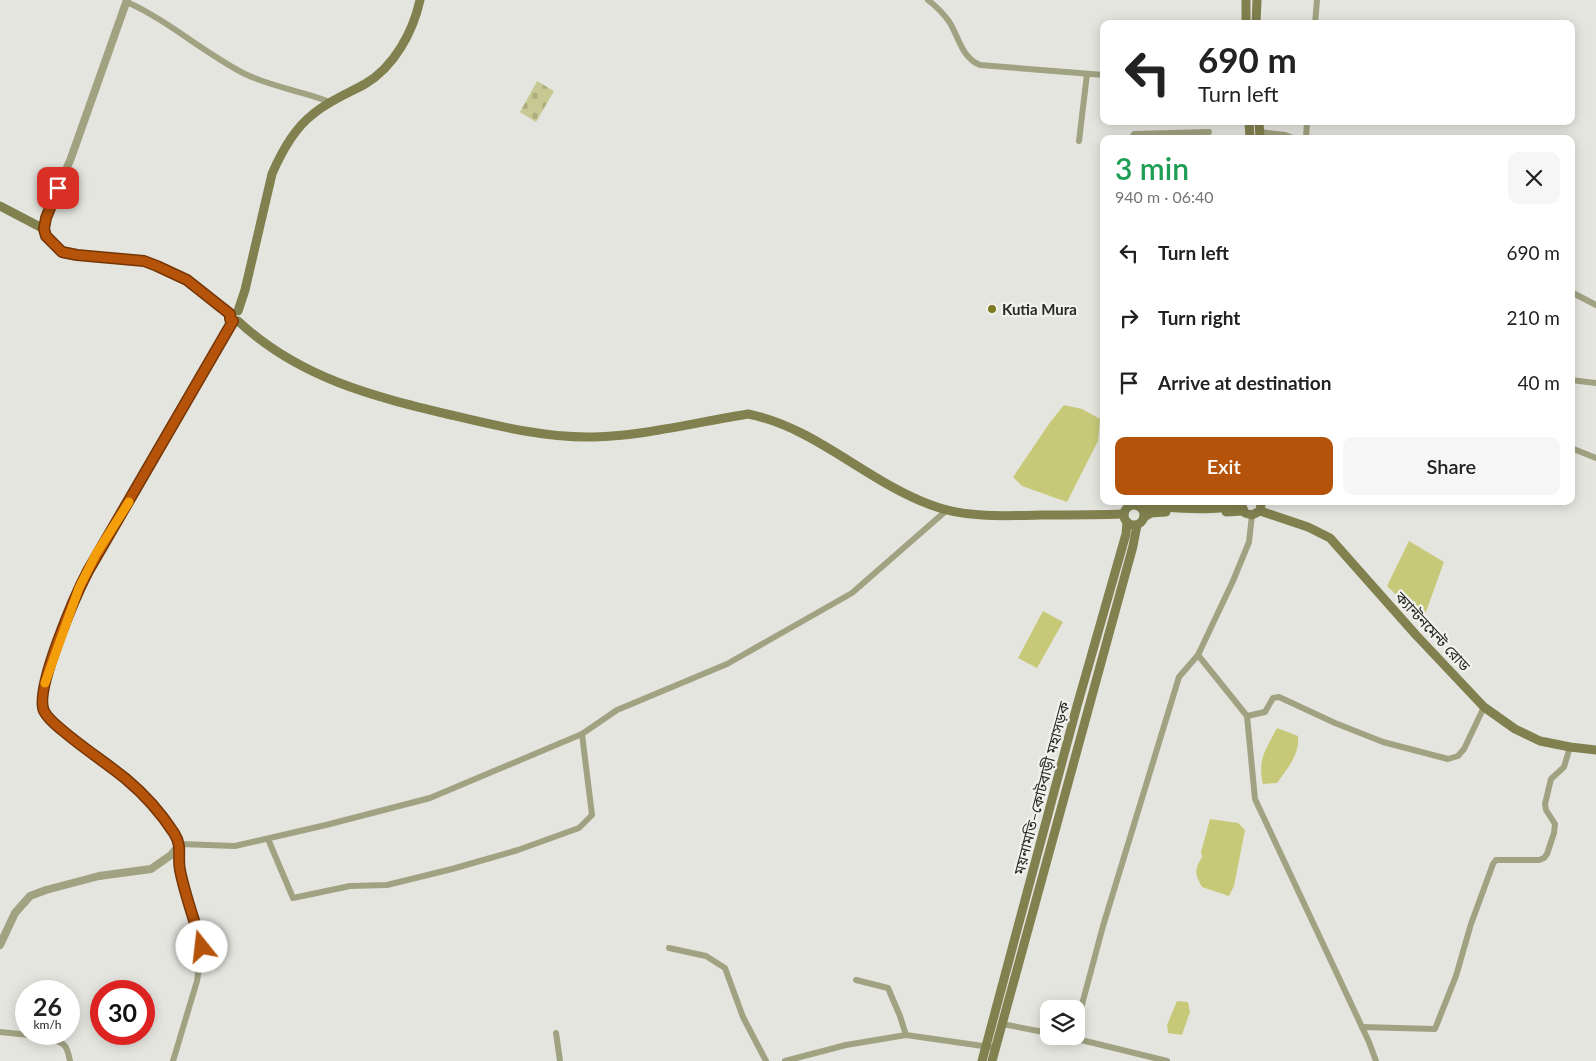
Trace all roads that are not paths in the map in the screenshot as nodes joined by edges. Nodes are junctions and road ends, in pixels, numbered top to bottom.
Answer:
1 (420, 0) edge
2 (928, 0) edge
3 (1246, 0) edge
4 (1257, 0) edge
5 (1317, 0) edge
6 (127, 1) edge
7 (1246, 20) edge
8 (1256, 20) edge
9 (1315, 20) edge
10 (1087, 74) junction
11 (1100, 75) edge
12 (330, 102) junction
13 (1209, 132) dead end
14 (1133, 135) edge
15 (1260, 135) edge
16 (1285, 135) edge
17 (1079, 141) dead end
18 (0, 206) edge
19 (44, 229) junction
20 (1575, 294) edge
21 (1596, 305) edge
22 (235, 316) junction
23 (1575, 380) edge
24 (1596, 383) edge
25 (1575, 450) edge
26 (1596, 458) edge
27 (1134, 505) edge
28 (1138, 505) edge
29 (1153, 505) edge
30 (1243, 505) edge
31 (1259, 506) edge
32 (947, 510) junction
33 (1144, 517) junction
34 (1125, 518) junction
35 (1137, 525) junction
36 (1198, 655) junction
37 (1484, 707) junction
38 (1247, 716) junction
39 (582, 734) junction
40 (1570, 747) junction
41 (1596, 750) edge
42 (268, 839) junction
43 (180, 844) junction
44 (1046, 845) junction
45 (0, 945) edge
46 (669, 948) dead end
47 (856, 980) dead end
48 (1083, 1000) edge
49 (1002, 1024) junction
50 (1362, 1027) junction
51 (1040, 1031) edge
52 (0, 1032) edge
53 (556, 1032) dead end
54 (906, 1035) junction
55 (1085, 1040) edge
56 (985, 1046) junction
57 (996, 1048) junction
58 (70, 1061) edge
59 (174, 1061) edge
60 (560, 1061) edge
61 (766, 1061) edge
62 (785, 1061) edge
63 (982, 1061) edge
64 (992, 1061) edge
65 (1167, 1061) edge
66 (1376, 1061) edge

1 - 12 main road
2 - 10 street
3 - 7 main road
4 - 8 main road
5 - 9 street
6 - 12 street
6 - 19 street
10 - 11 street
10 - 17 street
12 - 22 main road
13 - 14 street
15 - 16 street
18 - 19 main road
19 - 22 main road
20 - 21 street
22 - 32 main road
22 - 43 street
23 - 24 street
25 - 26 street
27 - 34 main road
28 - 33 main road
29 - 30 main road
30 - 31 main road
30 - 33 main road
31 - 36 street
31 - 37 main road, ক্যান্টনমেন্ট রোড
32 - 34 main road
32 - 39 street
33 - 35 main road, ময়নামতি–কোটবাড়ী মহাসড়ক
34 - 35 main road
34 - 44 main road, ময়নামতি–কোটবাড়ী মহাসড়ক
35 - 44 main road, ময়নামতি–কোটবাড়ী মহাসড়ক
36 - 38 street
36 - 48 street
37 - 38 street
37 - 40 main road, ক্যান্টনমেন্ট রোড
38 - 50 street
39 - 42 street
39 - 42 street
40 - 41 main road, ক্যান্টনমেন্ট রোড
40 - 50 street
42 - 43 street
43 - 45 street
43 - 59 street
44 - 49 main road, ময়নামতি–কোটবাড়ী মহাসড়ক
44 - 56 main road, ময়নামতি–কোটবাড়ী মহাসড়ক
46 - 61 street
47 - 54 street
49 - 51 street
49 - 57 main road, ময়নামতি–কোটবাড়ী মহাসড়ক
50 - 66 street
52 - 58 street
53 - 60 street
54 - 56 street
54 - 62 street
55 - 65 street
56 - 57 street
56 - 63 main road, ময়নামতি–কোটবাড়ী মহাসড়ক
57 - 64 main road, ময়নামতি–কোটবাড়ী মহাসড়ক

